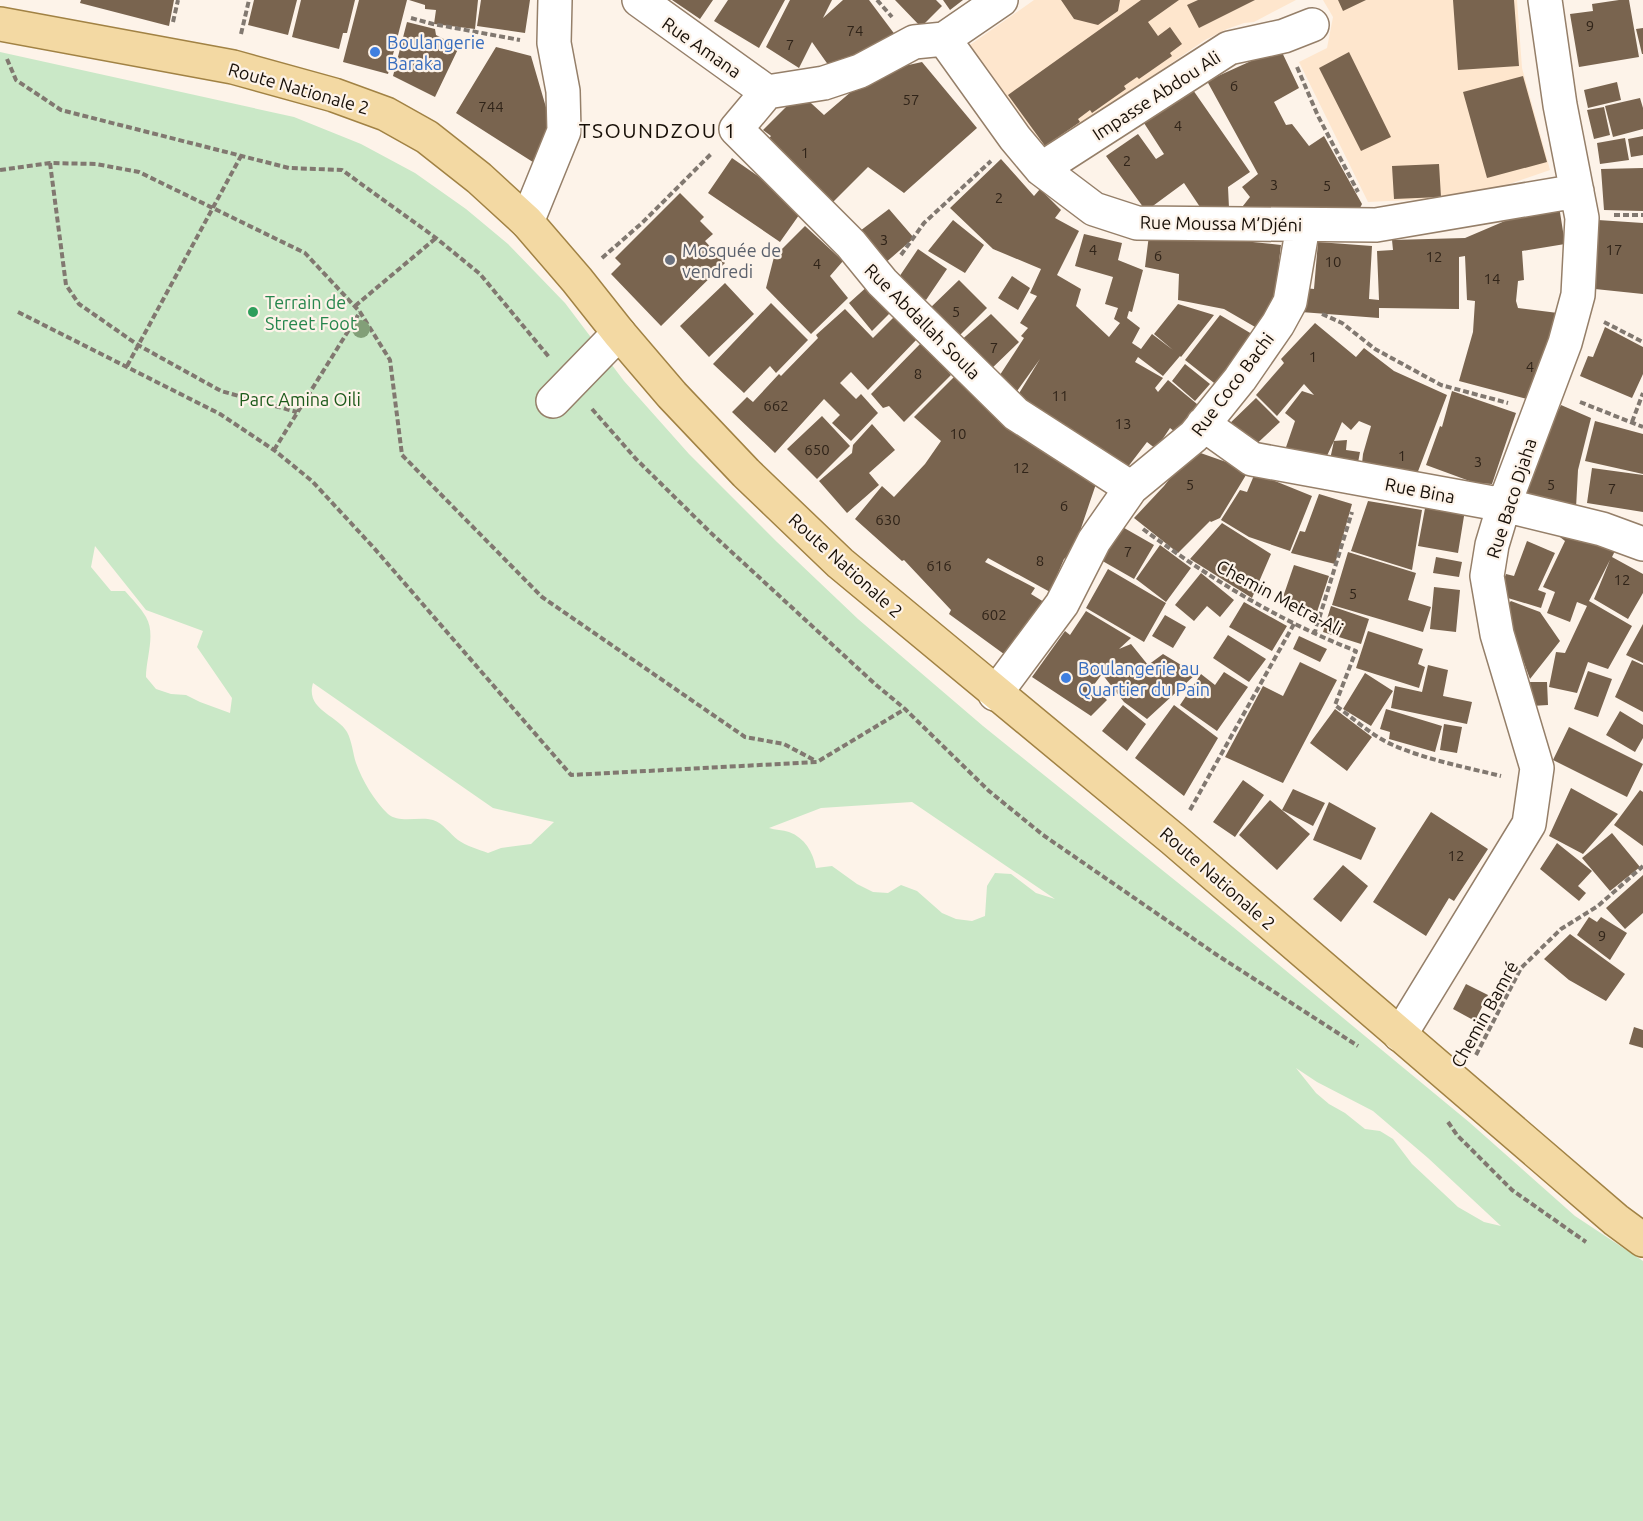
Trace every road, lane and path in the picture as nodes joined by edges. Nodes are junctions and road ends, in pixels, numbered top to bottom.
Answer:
1 (555, 0) edge
2 (639, 0) edge
3 (1001, 0) edge
4 (1545, 0) edge
5 (411, 18) dead end
6 (0, 24) edge
7 (1298, 30) joint
8 (944, 39) junction
9 (554, 43) junction
10 (7, 58) dead end
11 (766, 92) junction
12 (736, 129) junction
13 (1015, 138) junction
14 (241, 156) junction
15 (50, 163) junction
16 (1041, 169) junction
17 (0, 170) edge
18 (1576, 191) junction
19 (213, 208) junction
20 (526, 222) junction
21 (1376, 225) junction
22 (1303, 226) junction
23 (436, 238) junction
24 (577, 280) junction
25 (882, 282) junction
26 (1290, 302) junction
27 (355, 306) junction
28 (1575, 307) junction
29 (18, 312) dead end
30 (360, 312) junction
31 (619, 333) junction
32 (1643, 342) edge
33 (138, 345) junction
34 (127, 366) junction
35 (562, 392) junction
36 (1643, 393) edge
37 (1544, 400) junction
38 (297, 412) junction
39 (1632, 422) junction
40 (1203, 424) junction
41 (1643, 427) edge
42 (274, 450) junction
43 (1360, 479) junction
44 (1123, 499) junction
45 (1504, 505) junction
46 (1643, 544) edge
47 (1294, 624) junction
48 (1314, 634) junction
49 (995, 694) junction
50 (905, 709) junction
51 (817, 762) junction
52 (1535, 784) junction
53 (1173, 839) junction
54 (1643, 866) edge
55 (1400, 1035) junction
56 (1368, 1053) dead end
57 (1460, 1085) junction
58 (1445, 1118) dead end
59 (1643, 1240) edge
60 (1590, 1245) dead end

1 - 9 street
2 - 11 street, Rue Amana
3 - 8 street
4 - 18 street, Rue Baco Djaha
5 - 9 path
6 - 20 main road, Route Nationale 2
7 - 16 street, Impasse Abdou Ali
7 - 21 path
8 - 11 street
8 - 13 street, Rue Moussa M’Djéni
9 - 20 street
10 - 14 path
11 - 12 street
12 - 24 path
12 - 25 street, Rue Abdallah Soula
13 - 16 street, Rue Moussa M’Djéni
13 - 25 path
14 - 19 path
14 - 23 path
15 - 17 path
15 - 19 path
15 - 33 path
16 - 22 street, Rue Moussa M’Djéni
18 - 21 street, Rue Moussa M’Djéni
18 - 28 street, Rue Baco Djaha
19 - 27 path
19 - 33 path
20 - 24 main road, Route Nationale 2
21 - 22 street, Rue Moussa M’Djéni
22 - 26 street, Rue Coco Bachi
23 - 27 path
23 - 35 path
24 - 31 main road, Route Nationale 2
25 - 44 street, Rue Abdallah Soula
26 - 37 path
26 - 40 street, Rue Coco Bachi
27 - 30 path
28 - 32 path
28 - 37 street, Rue Baco Djaha
29 - 34 path
30 - 38 path
30 - 51 path
31 - 35 street
31 - 49 main road, Route Nationale 2
33 - 34 path
33 - 38 path
34 - 42 path
35 - 50 path
36 - 39 path
37 - 39 path
37 - 45 street, Rue Baco Djaha
38 - 42 path
39 - 41 path
40 - 43 street, Rue Bina
40 - 44 street, Rue Coco Bachi
42 - 51 path
43 - 45 street, Rue Bina
43 - 48 path
44 - 47 path, Chemin Metra-Ali
44 - 49 street, Rue Coco Bachi
45 - 46 street, Rue Bina
45 - 52 street, Rue Baco Djaha
47 - 48 path, Chemin Metra-Ali
47 - 53 path
48 - 52 path, Chemin Metra-Ali
49 - 53 main road, Route Nationale 2
50 - 51 path
50 - 56 path
52 - 55 street, Rue Baco Djaha
53 - 55 main road, Route Nationale 2
54 - 57 path, Chemin Bamré
55 - 57 main road, Route Nationale 2
57 - 59 main road, Route Nationale 2
58 - 60 path

